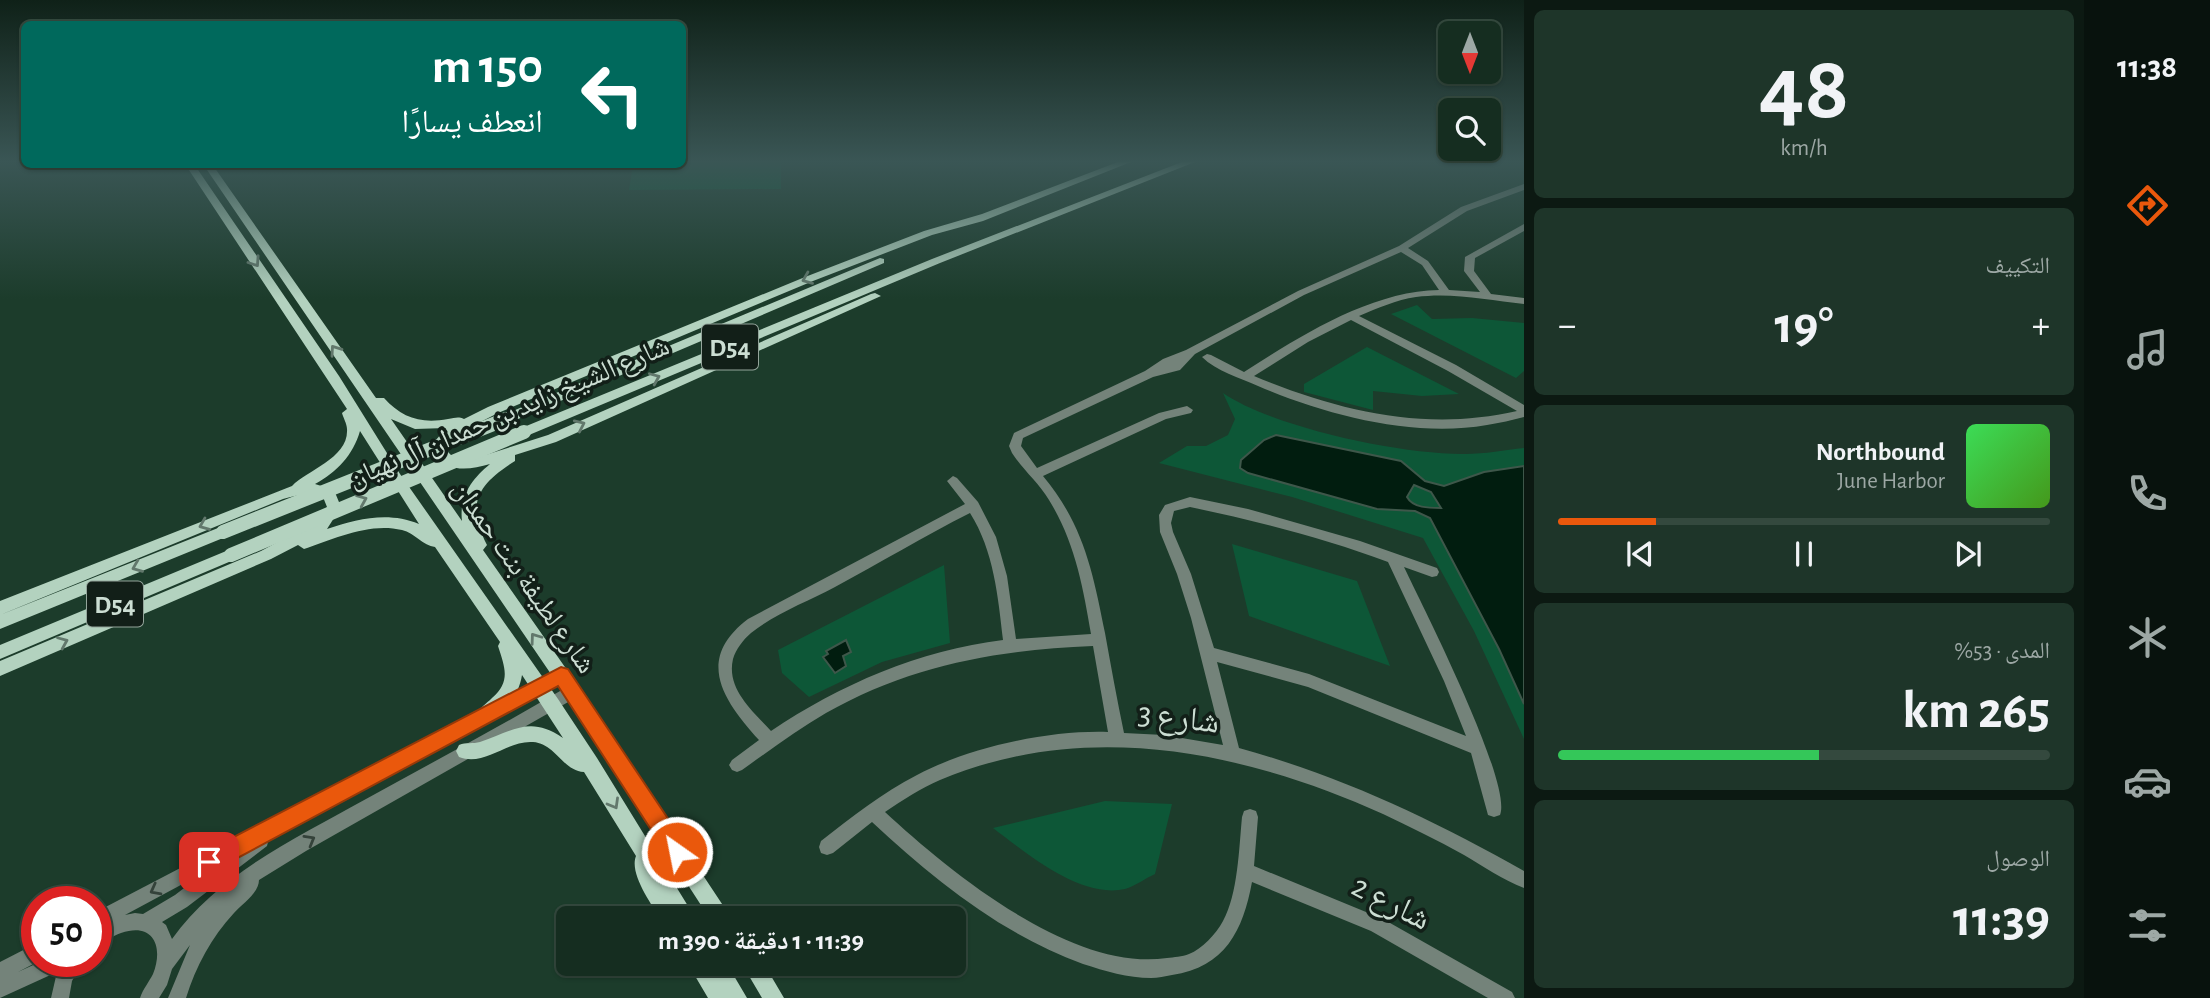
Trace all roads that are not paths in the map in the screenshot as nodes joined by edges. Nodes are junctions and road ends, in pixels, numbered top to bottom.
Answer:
1 (218, 207) edge
2 (236, 207) edge
3 (1011, 207) edge
4 (1074, 207) edge
5 (1471, 207) edge
6 (987, 216) junction
7 (1524, 227) edge
8 (1005, 233) junction
9 (1402, 250) junction
10 (1446, 293) junction
11 (1488, 297) junction
12 (1524, 301) edge
13 (1353, 317) junction
14 (1207, 358) dead end
15 (349, 372) junction
16 (1244, 376) junction
17 (335, 379) junction
18 (494, 410) junction
19 (1187, 410) dead end
20 (1524, 412) edge
21 (551, 439) junction
22 (1036, 474) junction
23 (953, 481) dead end
24 (974, 505) junction
25 (250, 507) junction
26 (266, 555) junction
27 (1393, 558) junction
28 (488, 572) junction
29 (1432, 572) dead end
30 (469, 586) junction
31 (0, 608) edge
32 (0, 622) edge
33 (505, 634) junction
34 (1099, 640) junction
35 (1010, 643) junction
36 (0, 652) edge
37 (1209, 653) junction
38 (0, 669) edge
39 (561, 675) junction
40 (540, 687) junction
41 (572, 692) junction
42 (552, 704) junction
43 (485, 715) junction
44 (1117, 738) junction
45 (769, 740) junction
46 (1475, 747) junction
47 (465, 751) junction
48 (1232, 752) junction
49 (591, 764) junction
50 (737, 765) dead end
51 (1494, 809) dead end
52 (872, 811) junction
53 (1250, 817) dead end
54 (277, 826) junction
55 (827, 847) dead end
56 (641, 849) junction
57 (284, 855) junction
58 (1244, 870) junction
59 (1524, 880) edge
60 (664, 906) edge
61 (677, 906) edge
62 (713, 906) edge
63 (112, 913) edge
64 (148, 921) junction
65 (112, 929) edge
66 (21, 961) edge
67 (167, 962) junction
68 (0, 972) edge
69 (706, 976) edge
70 (723, 976) edge
71 (760, 976) edge
72 (27, 977) edge
73 (65, 977) edge
74 (0, 990) edge
75 (60, 998) edge
76 (149, 998) edge
77 (177, 998) edge
78 (720, 998) edge
79 (737, 998) edge
80 (774, 998) edge
81 (1506, 998) edge

1 -> 17 main road, شارع لطيفة بنت حمدان
15 -> 2 main road, شارع لطيفة بنت حمدان
3 - 6 main road, شارع الشيخ زايد بن حمدان آل نهيان / D54
4 - 8 main road, شارع الشيخ زايد بن حمدان آل نهيان / D54
5 - 9 street
6 -> 18 main road
6 -> 32 main road, شارع الشيخ زايد بن حمدان آل نهيان / D54, bridge
7 - 11 street
21 -> 8 main road
36 -> 8 main road, شارع الشيخ زايد بن حمدان آل نهيان / D54, bridge
9 - 10 street
9 - 22 street
10 - 11 street
10 - 13 street
11 - 12 street
13 - 16 street
13 - 20 street
14 - 16 street
15 - 18 main road
15 - 28 main road, شارع لطيفة بنت حمدان
16 - 20 street
17 - 25 main road
17 - 30 main road, شارع لطيفة بنت حمدان
18 - 21 main road
19 - 22 street
21 - 28 main road
22 - 34 street
23 - 24 street
24 - 35 street
24 - 45 street
25 - 26 main road
25 -> 31 main road
26 - 30 main road
38 -> 26 main road
27 - 29 street
27 - 37 street
27 - 46 street
39 -> 28 main road, شارع لطيفة بنت حمدان
30 - 33 main road, شارع لطيفة بنت حمدان
33 - 40 main road, شارع لطيفة بنت حمدان
33 - 43 main road
34 - 35 street
34 - 44 street
35 - 45 street
37 - 46 street
37 - 48 street
39 - 40 street
39 - 41 main road, شارع لطيفة بنت حمدان
40 - 42 main road, شارع لطيفة بنت حمدان
40 - 43 street
41 - 42 street
41 - 62 main road, شارع لطيفة بنت حمدان
42 - 47 street
42 - 49 main road, شارع لطيفة بنت حمدان
43 - 54 street
44 - 48 street, شارع 3
44 - 52 street, شارع 3
45 - 50 street
46 - 51 street
47 - 49 main road
57 -> 47 street
48 - 59 street, شارع 3
49 -> 56 main road, شارع لطيفة بنت حمدان
52 - 55 street, شارع 3
52 - 58 street
53 - 58 street
54 -> 63 street
54 - 64 street
56 - 60 main road
56 - 61 main road, شارع لطيفة بنت حمدان
57 - 67 street
57 - 77 street
58 - 81 street, شارع 2
64 - 65 street
64 - 67 street
66 - 68 street
67 - 76 street
69 - 78 main road
70 - 79 main road
71 - 80 main road
72 - 74 street
73 - 75 street

